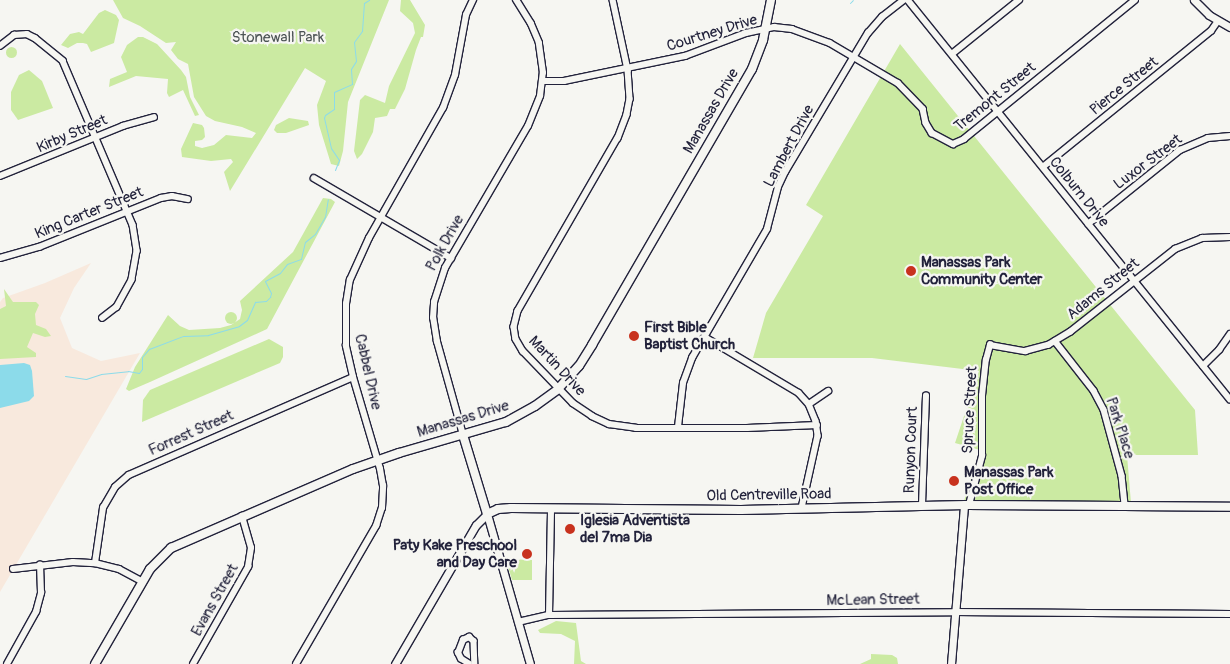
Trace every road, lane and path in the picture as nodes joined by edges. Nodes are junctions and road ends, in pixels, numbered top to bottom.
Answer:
1 (473, 0) edge
2 (516, 0) edge
3 (613, 0) edge
4 (771, 0) edge
5 (904, 0) edge
6 (908, 0) edge
7 (1019, 0) edge
8 (1136, 0) edge
9 (1194, 0) edge
10 (1218, 21) junction
11 (1230, 27) edge
12 (765, 29) junction
13 (0, 46) edge
14 (952, 54) junction
15 (854, 56) junction
16 (627, 68) junction
17 (542, 81) junction
18 (998, 112) junction
19 (154, 117) dead end
20 (1230, 136) edge
21 (95, 138) junction
22 (1043, 168) junction
23 (0, 176) edge
24 (314, 178) dead end
25 (188, 199) dead end
26 (127, 212) junction
27 (381, 217) junction
28 (1088, 224) junction
29 (1230, 236) edge
30 (0, 258) edge
31 (451, 258) junction
32 (1134, 281) junction
33 (103, 318) dead end
34 (1230, 334) edge
35 (705, 337) junction
36 (1055, 341) junction
37 (990, 345) joint
38 (1203, 366) junction
39 (353, 377) junction
40 (558, 388) junction
41 (828, 391) dead end
42 (926, 396) dead end
43 (1230, 399) edge
44 (809, 404) junction
45 (817, 426) junction
46 (678, 427) junction
47 (463, 434) junction
48 (378, 459) junction
49 (922, 505) junction
50 (967, 505) junction
51 (1125, 506) junction
52 (1230, 507) edge
53 (551, 508) junction
54 (802, 508) junction
55 (487, 514) junction
56 (242, 516) junction
57 (95, 563) junction
58 (40, 566) junction
59 (13, 569) dead end
60 (143, 582) junction
61 (955, 612) junction
62 (1230, 614) edge
63 (549, 615) junction
64 (518, 622) junction
65 (7, 664) edge
66 (95, 664) edge
67 (193, 664) edge
68 (296, 664) edge
69 (395, 664) edge
70 (469, 664) edge
71 (475, 664) edge
72 (530, 664) edge
73 (951, 664) edge

1 - 27 street, Cabbel Drive
2 - 17 street, Polk Drive
3 - 16 street, Martin Drive
4 - 12 main road, Manassas Drive
5 - 15 street, Lambert Drive
6 - 14 street, Colburn Drive
7 - 14 street
8 - 18 street, Tremont Street
9 - 10 street
10 - 11 street
10 - 22 street, Pierce Street
12 - 15 street, Courtney Drive
12 - 16 street, Courtney Drive
12 - 40 main road, Manassas Drive
13 - 21 street
14 - 18 street, Colburn Drive
15 - 18 street, Tremont Street
15 - 35 street, Lambert Drive
16 - 17 street, Courtney Drive
16 - 40 street, Martin Drive
17 - 31 street, Polk Drive
18 - 22 street, Colburn Drive
19 - 21 street, Kirby Street
20 - 28 street, Luxor Street
21 - 23 street, Kirby Street
21 - 26 street
22 - 28 street, Colburn Drive
24 - 27 street
25 - 26 street, King Carter Street
26 - 30 street, King Carter Street
26 - 33 street
27 - 31 street
27 - 39 street, Cabbel Drive
28 - 32 street, Colburn Drive
29 - 32 street, Adams Street
31 - 47 street, Polk Drive
32 - 36 street, Adams Street
32 - 38 street, Colburn Drive
34 - 38 street
35 - 44 street
35 - 46 street, Lambert Drive
36 - 37 street, Adams Street
36 - 51 street, Park Place
37 - 50 street, Spruce Street
38 - 43 street, Colburn Drive
39 - 48 street, Cabbel Drive
39 - 57 street, Forrest Street
40 - 46 street, Martin Drive
40 - 47 main road, Manassas Drive
41 - 44 street
42 - 49 street, Runyon Court
44 - 45 street
45 - 46 street, Martin Drive
45 - 54 street
47 - 48 main road, Manassas Drive
47 - 55 main road, Polk Drive
48 - 56 main road, Manassas Drive
48 - 68 street, Cabbel Drive
49 - 50 main road, Old Centreville Road
49 - 54 main road, Old Centreville Road
50 - 51 main road, Old Centreville Road
50 - 61 street, Spruce Street
51 - 52 main road, Old Centreville Road
53 - 54 main road, Old Centreville Road
53 - 55 main road, Old Centreville Road
53 - 63 street
55 - 64 street
55 - 69 street
56 - 60 main road, Manassas Drive
56 - 67 street, Evans Street
57 - 58 street
57 - 60 street
58 - 59 street
58 - 65 street
60 - 66 main road, Manassas Drive
61 - 62 street, McLean Street
61 - 63 street, McLean Street
61 - 73 street, Spruce Street
63 - 64 street, McLean Street
64 - 72 street
70 - 71 street

